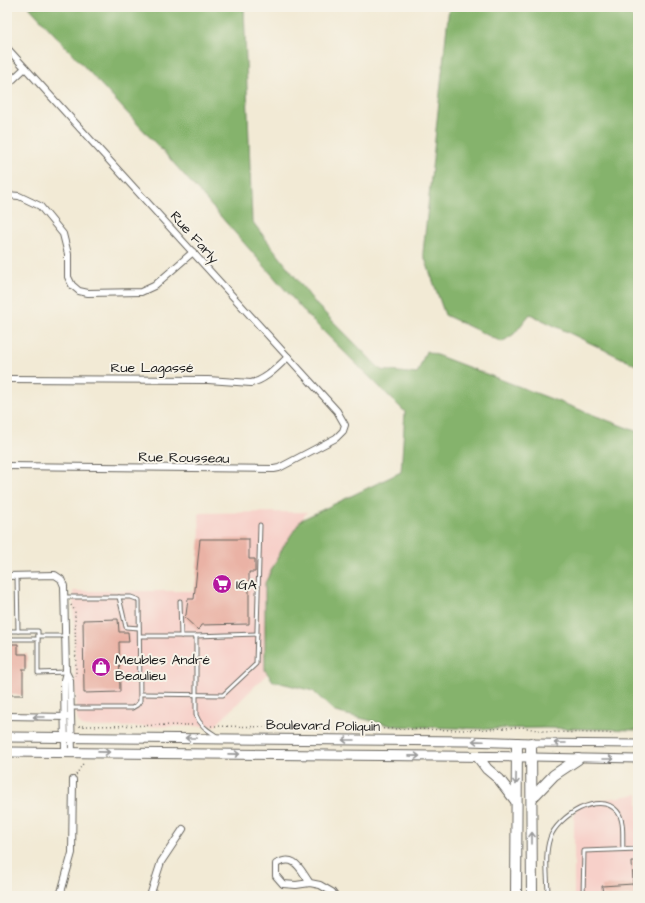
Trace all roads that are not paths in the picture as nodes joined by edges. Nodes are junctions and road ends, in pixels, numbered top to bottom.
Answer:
1 (7, 48) edge
2 (24, 68) junction
3 (7, 85) edge
4 (7, 195) edge
5 (193, 252) junction
6 (288, 357) junction
7 (7, 379) edge
8 (345, 425) joint
9 (7, 466) edge
10 (260, 525) dead end
11 (7, 576) edge
12 (16, 576) junction
13 (64, 597) junction
14 (119, 597) junction
15 (180, 601) dead end
16 (140, 628) junction
17 (7, 631) edge
18 (18, 631) junction
19 (257, 634) junction
20 (65, 636) junction
21 (140, 636) junction
22 (181, 636) junction
23 (196, 636) junction
24 (7, 638) edge
25 (38, 638) junction
26 (66, 672) junction
27 (141, 694) junction
28 (196, 694) junction
29 (71, 708) junction
30 (7, 716) edge
31 (64, 717) junction
32 (71, 717) junction
33 (7, 736) edge
34 (69, 737) junction
35 (220, 738) junction
36 (517, 743) junction
37 (531, 743) junction
38 (638, 744) edge
39 (7, 752) edge
40 (69, 752) junction
41 (478, 757) junction
42 (517, 757) junction
43 (532, 757) junction
44 (578, 759) junction
45 (638, 759) edge
46 (73, 780) road end
47 (532, 798) junction
48 (516, 801) junction
49 (183, 830) dead end
50 (623, 849) junction
51 (638, 849) edge
52 (310, 883) junction
53 (60, 896) edge
54 (150, 896) edge
55 (335, 896) edge
56 (516, 896) edge
57 (532, 896) edge
58 (548, 896) edge
59 (583, 896) edge

1 - 2 street, Rue Farly
2 - 3 street
2 - 5 street, Rue Farly
4 - 5 street
5 - 6 street, Rue Farly
6 - 7 street, Rue Lagassé
6 - 8 street, Rue Farly
8 - 9 street, Rue Rousseau
10 - 19 lane
11 - 12 street
12 - 13 street
12 - 18 lane
13 - 14 lane
13 - 20 street
14 - 16 lane
14 - 16 lane
15 - 22 lane
16 - 21 lane
17 - 18 lane
18 - 25 lane
19 - 23 lane
19 - 28 lane
20 - 25 lane
20 - 26 street
21 - 22 lane
21 - 27 lane
22 - 23 lane
23 - 28 lane
24 - 25 lane
25 - 26 lane
26 - 29 street
26 - 31 street
27 - 28 lane
27 - 29 lane
28 - 35 lane
29 - 32 street
31 -> 30 street
31 - 32 street
31 - 34 street
32 - 34 street
33 - 34 main road, Boulevard Poliquin
35 -> 34 main road, Boulevard Poliquin
34 - 40 street
36 -> 35 main road, Boulevard Poliquin
36 - 37 main road, Boulevard Poliquin
36 - 42 highway
38 -> 37 street, Boulevard Poliquin
37 - 43 highway
39 - 40 main road
40 -> 41 main road
41 - 42 main road
41 - 48 highway
42 - 43 main road
42 -> 48 highway
43 - 44 street
43 - 47 highway
44 -> 45 street
44 - 47 highway
46 - 53 street
57 -> 47 highway
48 - 56 highway
49 - 54 street
50 - 51 lane
50 - 58 lane
50 - 59 lane
52 - 52 street
52 - 55 street

